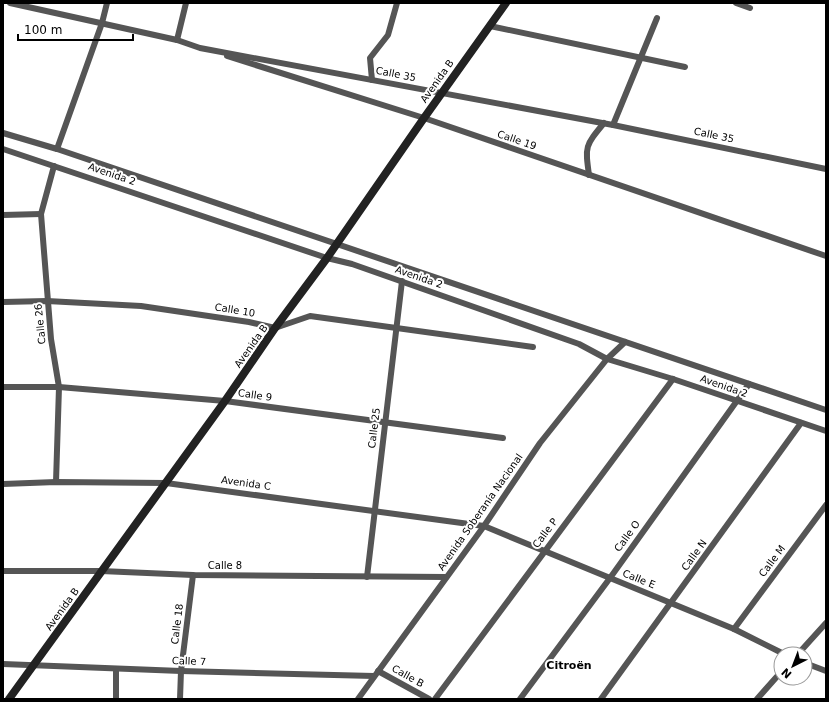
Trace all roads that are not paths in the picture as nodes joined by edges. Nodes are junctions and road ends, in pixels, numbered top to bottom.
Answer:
1 (10, 3) edge
2 (107, 3) edge
3 (186, 3) edge
4 (397, 3) edge
5 (506, 3) edge
6 (736, 3) edge
7 (750, 8) dead end
8 (657, 18) dead end
9 (102, 23) junction
10 (490, 26) junction
11 (177, 40) junction
12 (200, 48) junction
13 (640, 57) junction
14 (685, 67) dead end
15 (372, 80) junction
16 (441, 93) junction
17 (424, 118) junction
18 (604, 123) junction
19 (612, 125) junction
20 (3, 133) edge
21 (3, 149) edge
22 (57, 149) junction
23 (54, 166) junction
24 (826, 169) edge
25 (589, 175) junction
26 (41, 214) junction
27 (3, 215) edge
28 (337, 244) junction
29 (826, 256) edge
30 (327, 258) junction
31 (402, 281) junction
32 (48, 301) junction
33 (3, 302) edge
34 (275, 328) junction
35 (396, 328) junction
36 (625, 342) junction
37 (533, 347) dead end
38 (607, 359) junction
39 (673, 379) junction
40 (750, 384) junction
41 (3, 387) edge
42 (59, 387) junction
43 (225, 401) junction
44 (738, 401) junction
45 (826, 410) edge
46 (385, 422) junction
47 (802, 423) junction
48 (826, 431) edge
49 (503, 438) dead end
50 (56, 482) junction
51 (166, 482) junction
52 (3, 484) edge
53 (826, 505) edge
54 (375, 511) junction
55 (484, 526) junction
56 (545, 550) junction
57 (3, 571) edge
58 (101, 572) junction
59 (193, 575) junction
60 (367, 576) junction
61 (446, 577) junction
62 (610, 578) junction
63 (671, 603) junction
64 (826, 623) edge
65 (734, 629) junction
66 (805, 646) edge
67 (773, 648) edge
68 (3, 664) edge
69 (33, 666) junction
70 (813, 666) edge
71 (116, 669) junction
72 (181, 671) junction
73 (826, 671) edge
74 (376, 673) junction
75 (773, 681) edge
76 (9, 699) edge
77 (116, 699) edge
78 (180, 699) edge
79 (358, 699) edge
80 (429, 699) edge
81 (435, 699) edge
82 (520, 699) edge
83 (601, 699) edge
84 (757, 699) edge

1 - 9 street, Calle 35
2 - 9 street
3 - 11 street
4 - 15 street
5 - 10 street, Avenida B
6 - 7 street
8 - 13 street
9 - 11 street, Calle 35
9 - 22 street
10 - 13 street
10 - 16 street, Avenida B
11 - 12 street, Calle 35
12 - 15 street, Calle 35
12 - 17 street, Calle 19
13 - 14 street
13 - 19 street
15 - 16 street, Calle 35
16 - 17 street, Avenida B
16 - 18 street, Calle 35
17 - 25 street, Calle 19
17 - 28 street, Avenida B
18 - 19 street, Calle 35
18 - 25 street
19 - 24 street, Calle 35
20 - 22 street, Avenida 2
21 - 23 street, Avenida 2
22 - 28 street, Avenida 2
23 - 26 street, Calle 26
23 - 30 street, Avenida 2
25 - 29 street, Calle 19
26 - 27 street
26 - 32 street, Calle 26
28 - 30 street, Avenida B
28 - 36 street, Avenida 2
30 - 31 street, Avenida 2
30 - 34 street, Avenida B
31 - 35 street, Calle 25
31 - 38 street, Avenida 2
32 - 33 street, Calle 10
32 - 34 street, Calle 10
32 - 42 street, Calle 26
34 - 35 street
34 - 43 street, Avenida B
35 - 37 street
35 - 46 street, Calle 25
36 - 38 street, Avenida Soberanía Nacional
36 - 40 street, Avenida 2
38 - 39 street, Avenida 2
38 - 55 street, Avenida Soberanía Nacional
39 - 44 street, Avenida 2
39 - 56 street, Calle P
40 - 44 street, Calle O
40 - 45 street, Avenida 2
41 - 42 street, Calle 9
42 - 43 street, Calle 9
42 - 50 street, Calle 26
43 - 46 street, Calle 9
43 - 51 street, Avenida B
44 - 47 street, Avenida 2
44 - 62 street, Calle O
46 - 49 street, Calle 9
46 - 54 street, Calle 25
47 - 48 street, Avenida 2
47 - 63 street, Calle N
50 - 51 street, Avenida C
50 - 52 street, Avenida C
51 - 54 street, Avenida C
51 - 58 street, Avenida B
53 - 65 street, Calle M
54 - 55 street, Avenida C
54 - 60 street, Calle 25
55 - 56 street, Calle E
55 - 61 street, Avenida Soberanía Nacional
56 - 62 street, Calle E
56 - 81 street, Calle P
57 - 58 street, Calle 8
58 - 59 street, Calle 8
58 - 69 street, Avenida B
59 - 60 street, Calle 8
59 - 72 street, Calle 18
60 - 61 street, Calle 8
61 - 74 street, Avenida Soberanía Nacional
62 - 63 street, Calle E
62 - 82 street, Calle O
63 - 65 street, Calle E
63 - 83 street, Calle N
64 - 66 street
65 - 67 street, Calle E
68 - 69 street, Calle 7
69 - 71 street, Calle 7
69 - 76 street, Avenida B
70 - 73 street
71 - 72 street, Calle 7
71 - 77 street
72 - 74 street, Calle 7
72 - 78 street, Calle 18
74 - 79 street, Avenida Soberanía Nacional
74 - 80 street, Calle B
75 - 84 street

